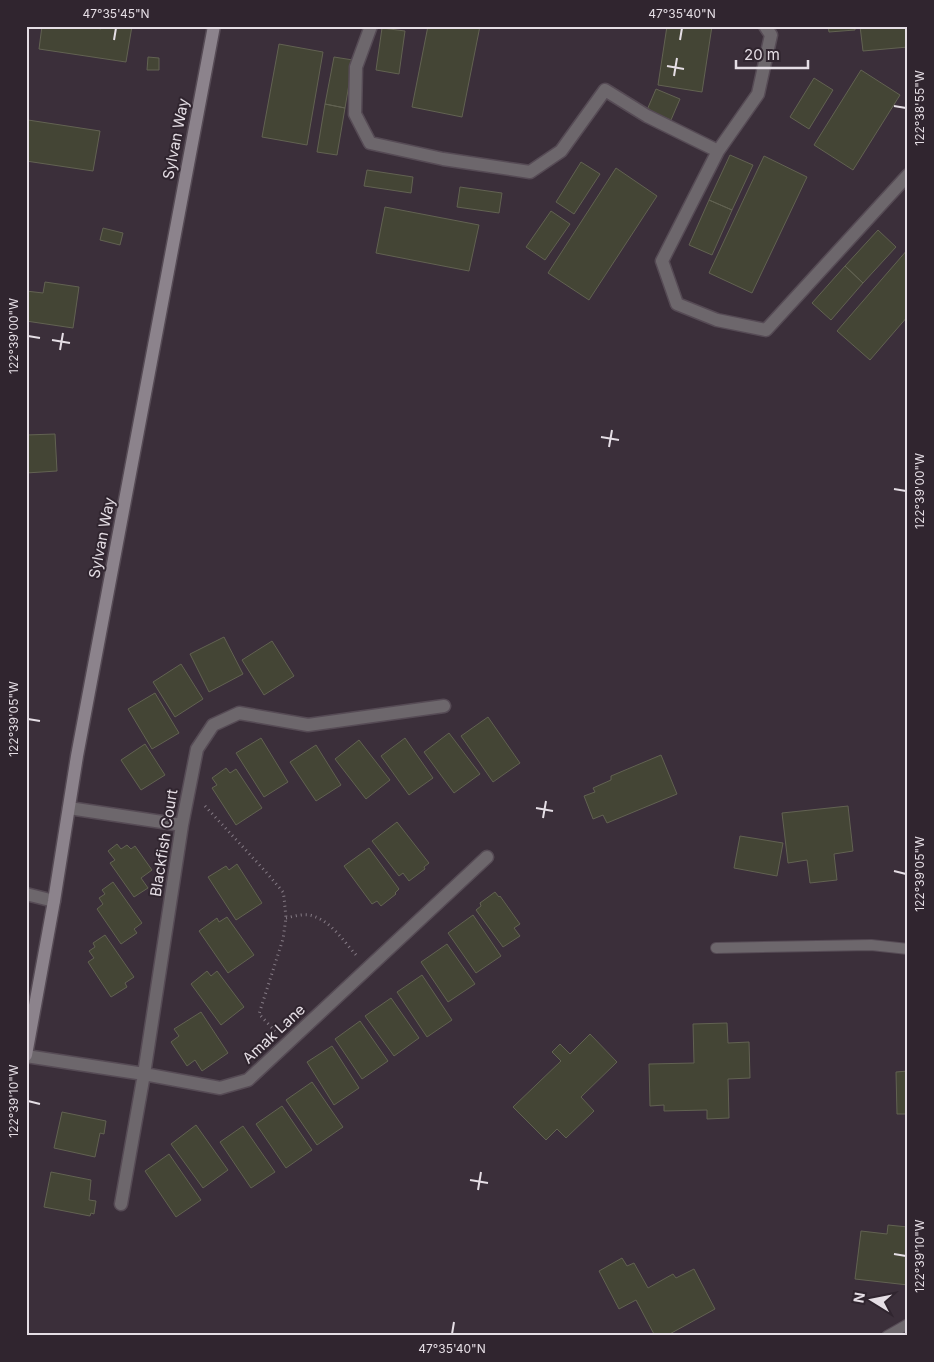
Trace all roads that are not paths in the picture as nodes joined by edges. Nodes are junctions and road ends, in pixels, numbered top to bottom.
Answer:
1 (214, 26) edge
2 (371, 26) edge
3 (765, 26) edge
4 (718, 151) junction
5 (908, 175) edge
6 (444, 706) dead end
7 (69, 808) junction
8 (182, 825) junction
9 (488, 857) dead end
10 (26, 894) edge
11 (54, 901) junction
12 (716, 948) dead end
13 (908, 949) edge
14 (26, 1055) edge
15 (144, 1074) junction
16 (121, 1204) dead end
17 (908, 1324) edge
18 (887, 1336) edge

1 - 7 main road, Sylvan Way
2 - 4 street
3 - 4 street
4 - 5 street
6 - 8 street, Blackfish Court
7 - 8 street
7 - 11 main road, Sylvan Way
8 - 15 street, Blackfish Court
9 - 15 street, Amak Lane
10 - 11 street
11 - 14 main road, Sylvan Way
12 - 13 lane
14 - 15 street, Amak Lane
15 - 16 street, Blackfish Court
17 - 18 lane

